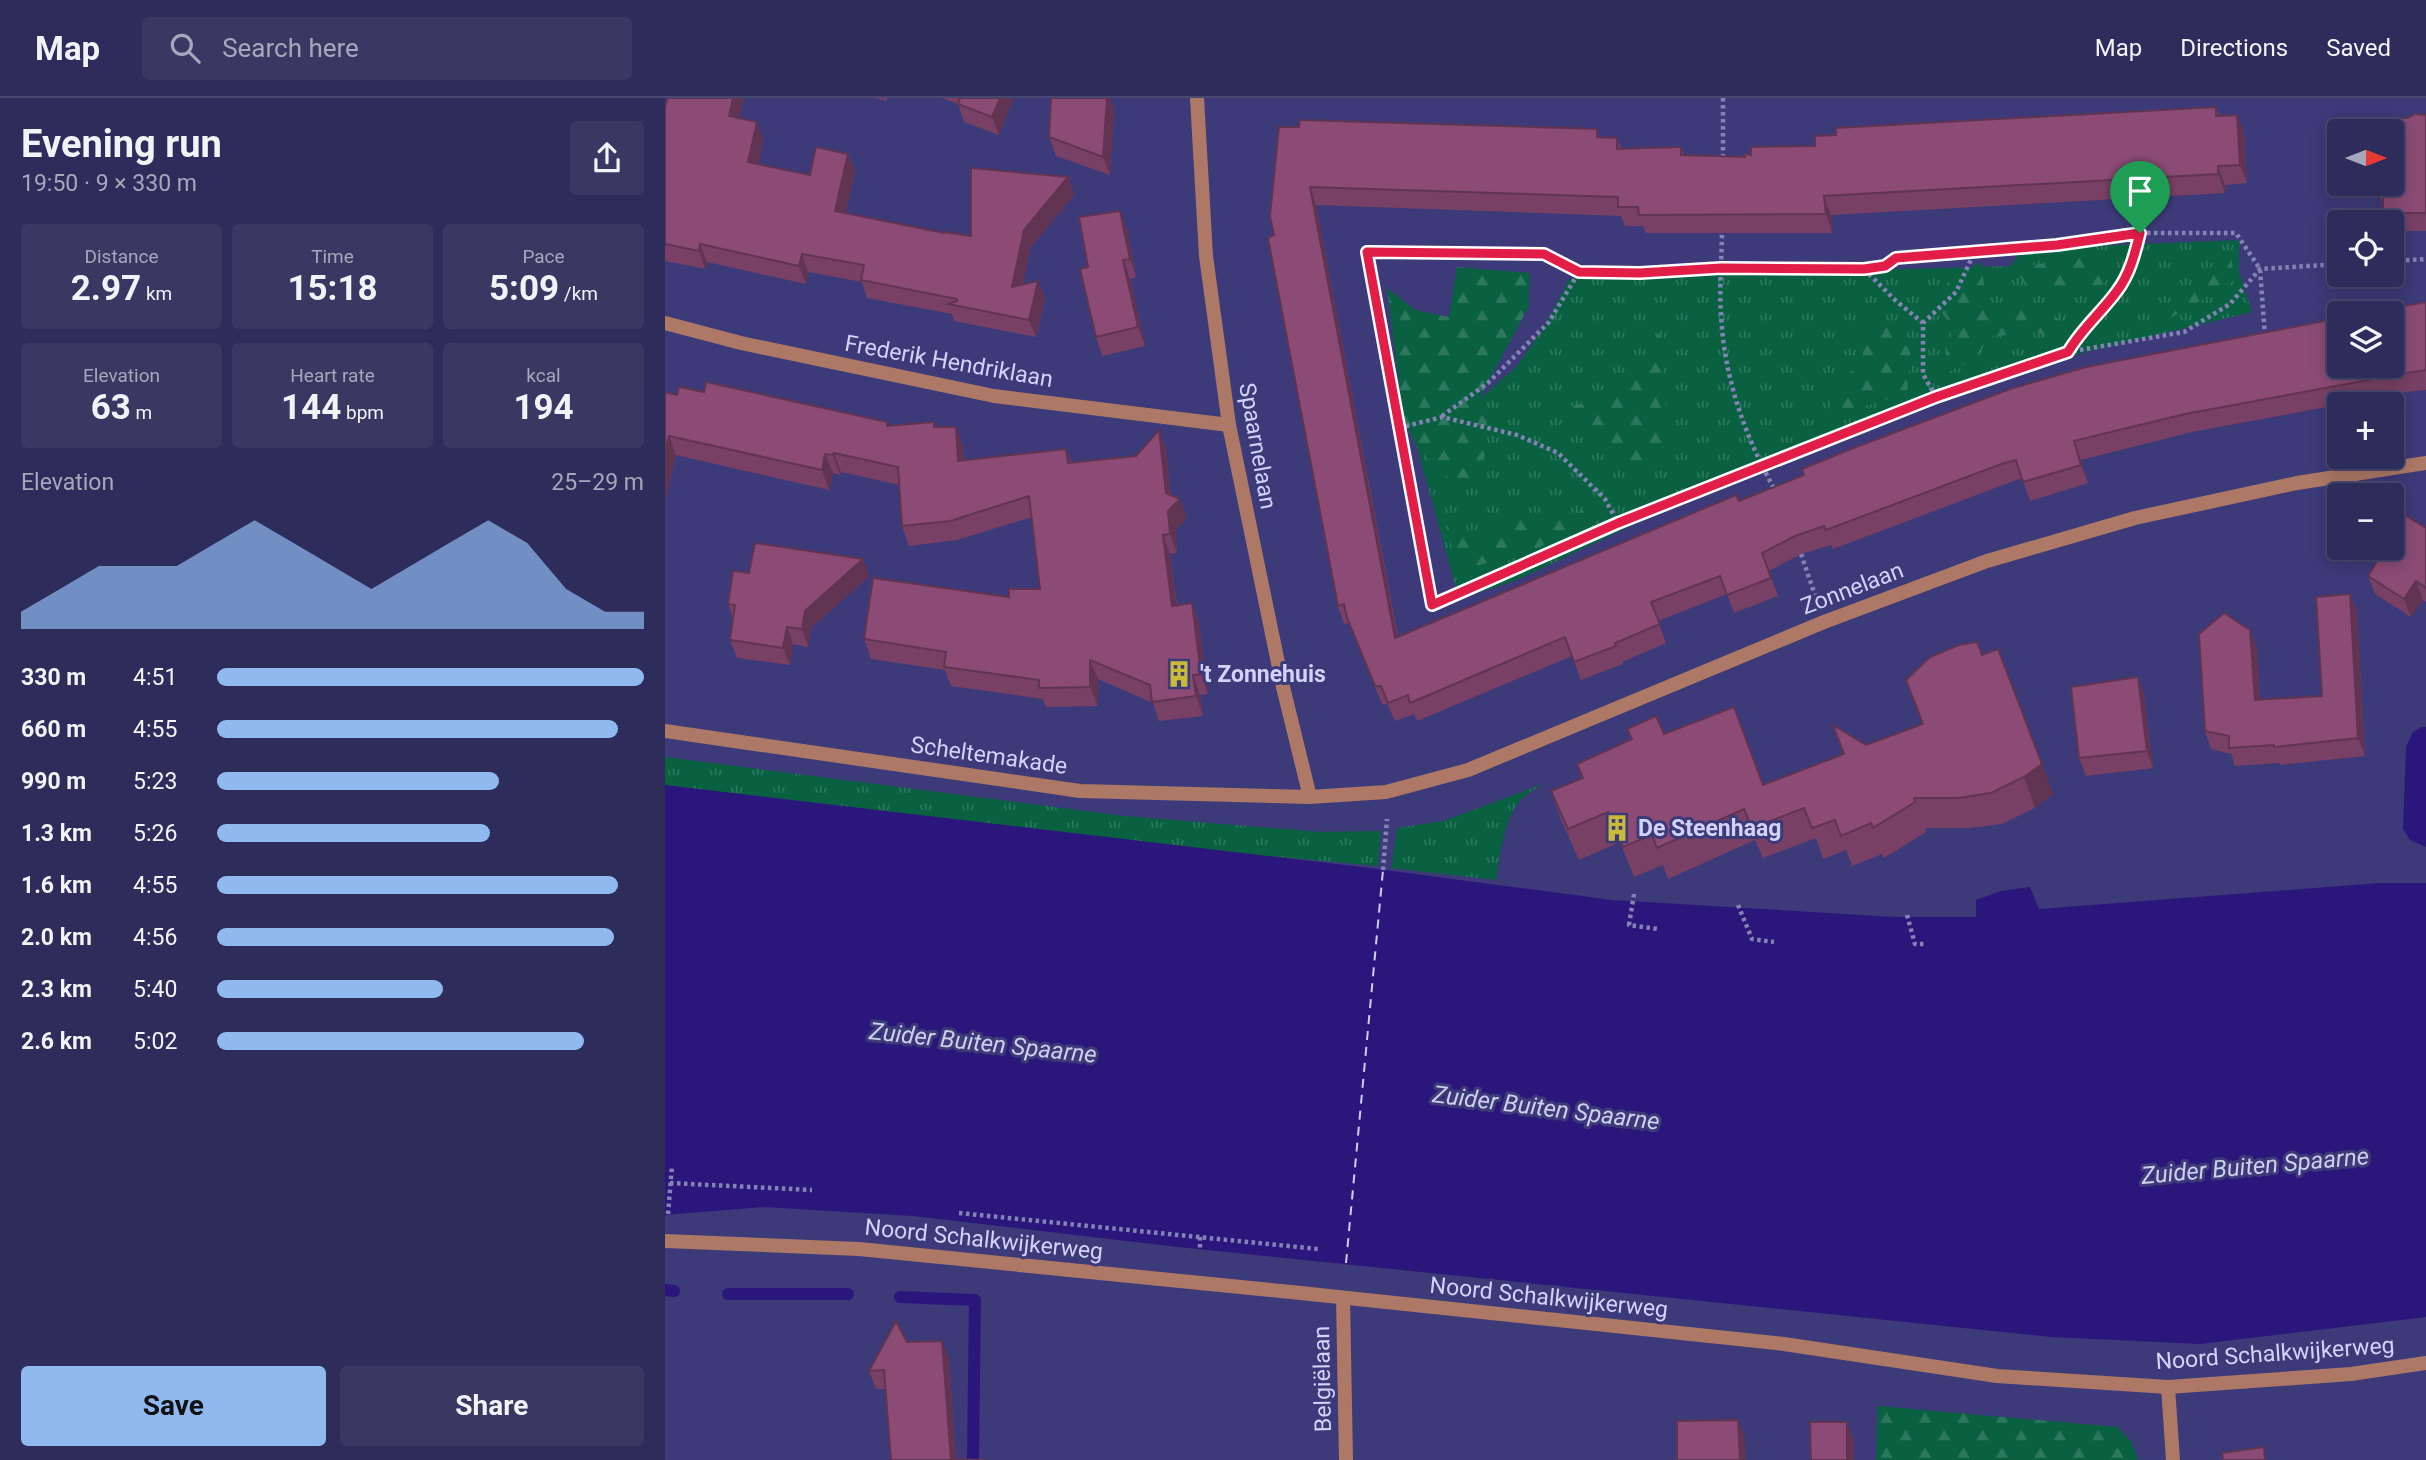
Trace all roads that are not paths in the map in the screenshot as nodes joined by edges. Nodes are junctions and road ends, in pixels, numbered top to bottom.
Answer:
1 (1197, 98) edge
2 (665, 323) edge
3 (1229, 425) junction
4 (2426, 463) edge
5 (665, 730) edge
6 (1310, 797) junction
7 (665, 1241) edge
8 (1343, 1298) junction
9 (2426, 1363) edge
10 (2168, 1387) junction
11 (1346, 1460) edge
12 (2173, 1460) edge

1 - 3 street, Spaarnelaan
2 - 3 street, Frederik Hendriklaan
3 - 6 street, Spaarnelaan
4 - 6 street, Zonnelaan
5 - 6 street, Scheltemakade
7 - 8 street, Noord Schalkwijkerweg
8 - 10 street, Noord Schalkwijkerweg
8 - 11 street, Belgiëlaan
9 - 10 street, Noord Schalkwijkerweg
10 - 12 street

